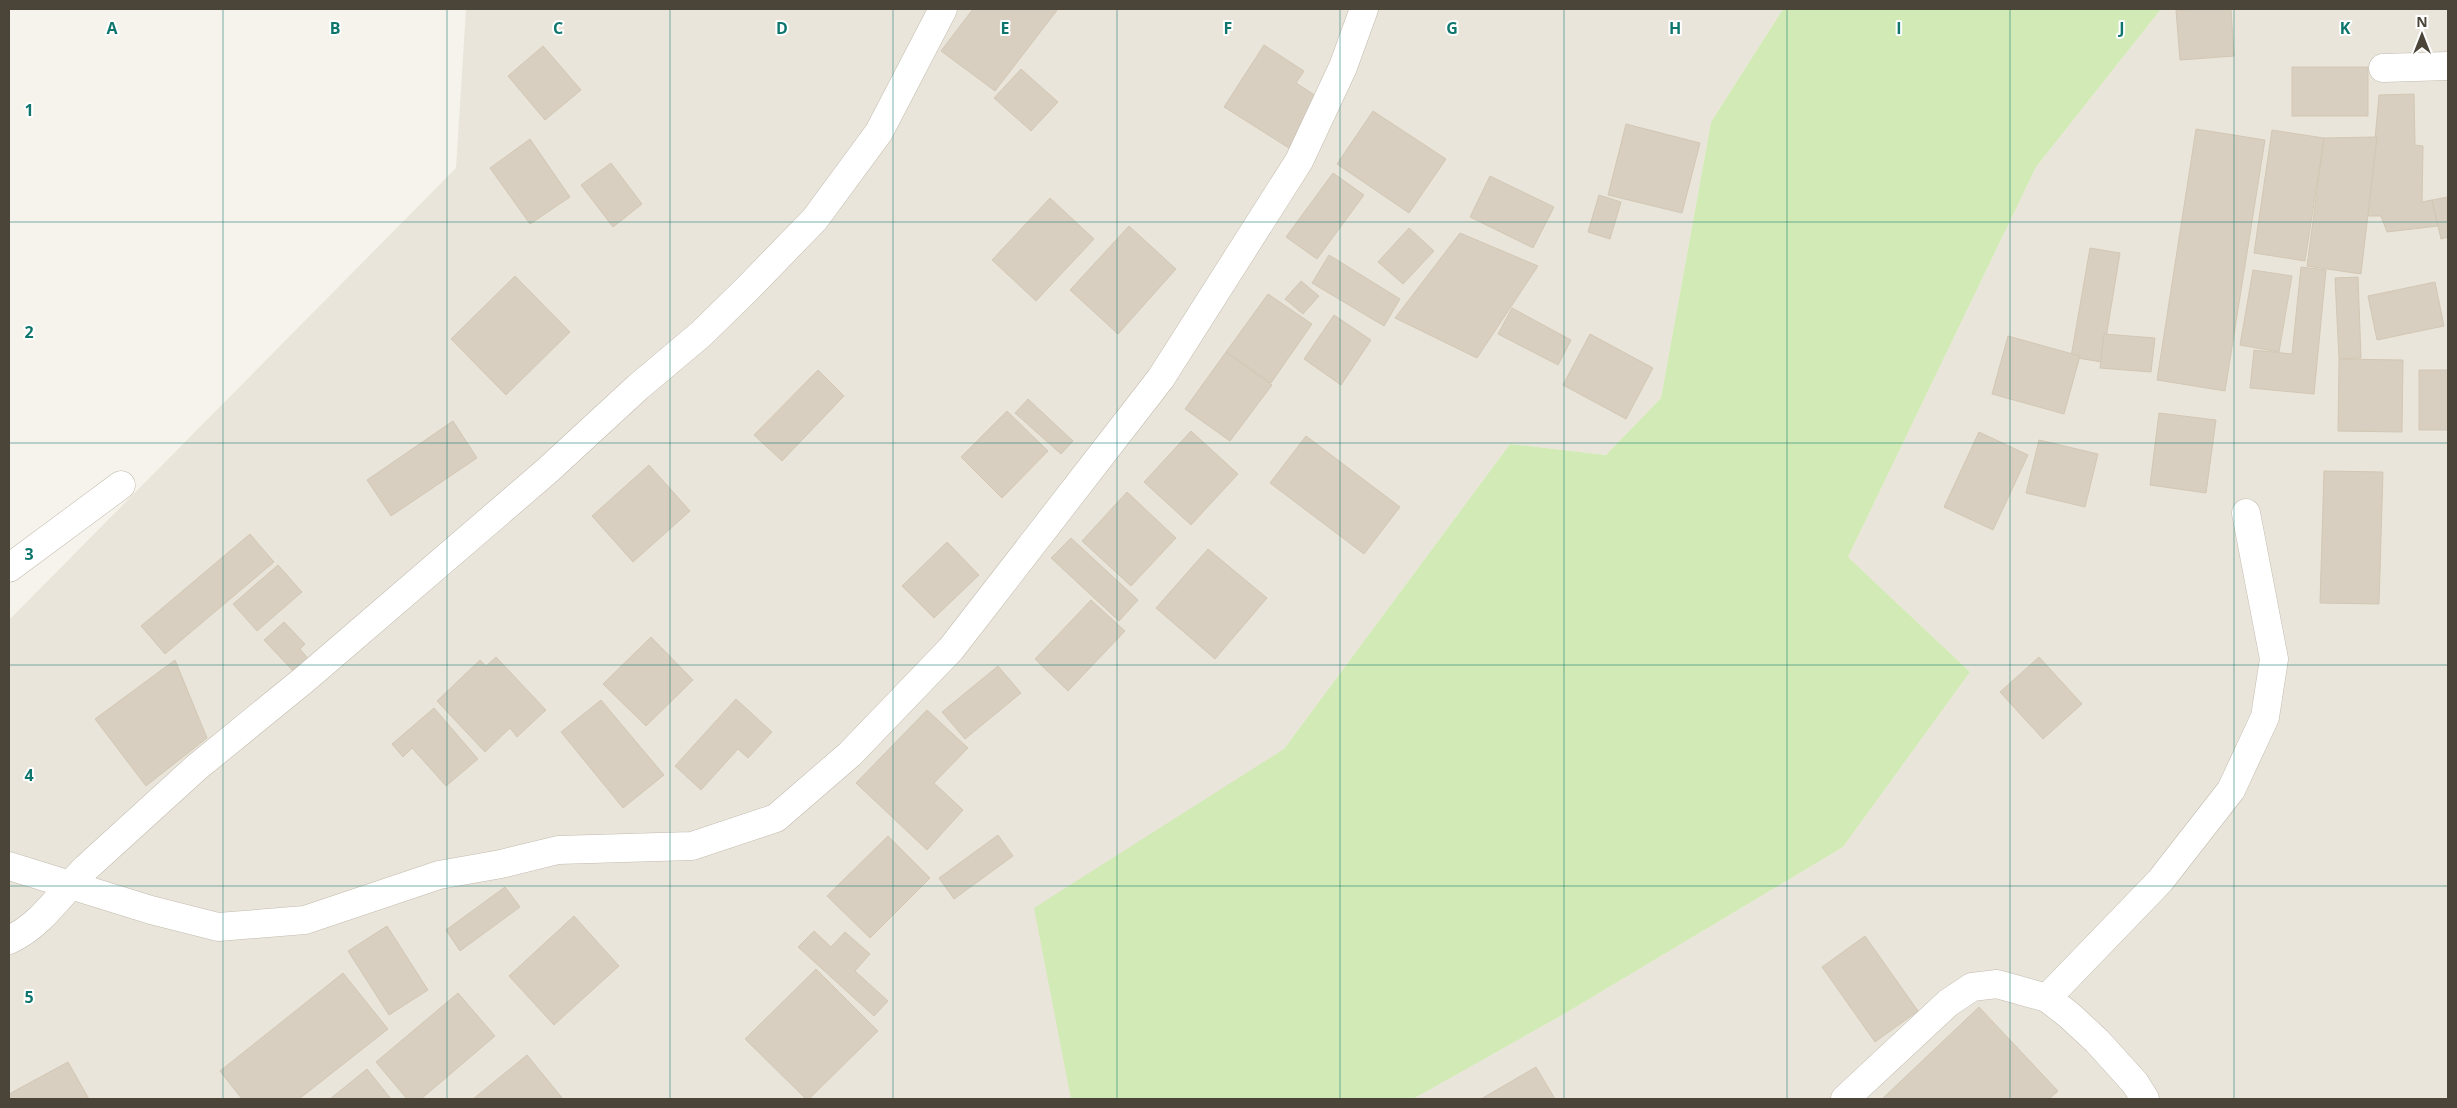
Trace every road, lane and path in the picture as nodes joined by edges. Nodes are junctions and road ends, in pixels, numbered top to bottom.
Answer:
1 (943, 9) edge
2 (1364, 9) edge
3 (2448, 66) edge
4 (2382, 68) dead end
5 (120, 485) dead end
6 (2246, 513) dead end
7 (9, 568) edge
8 (9, 866) edge
9 (69, 885) junction
10 (9, 940) edge
11 (2046, 998) junction
12 (1845, 1099) edge
13 (2145, 1099) edge

1 - 9 street
2 - 9 street
3 - 4 street
5 - 7 street
6 - 11 street
8 - 9 street
9 - 10 street
11 - 12 street
11 - 13 street

